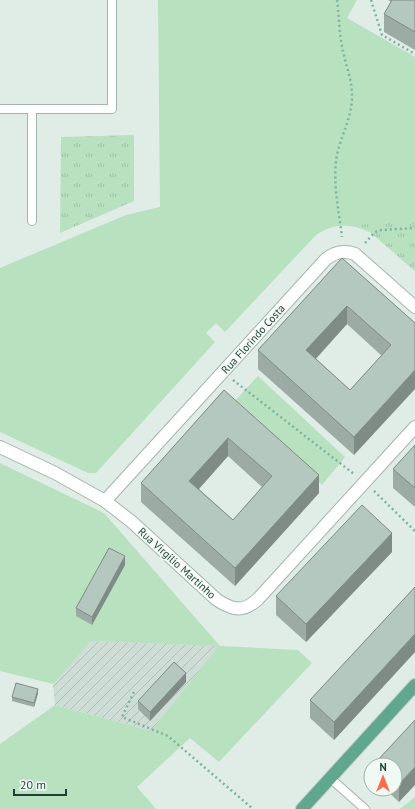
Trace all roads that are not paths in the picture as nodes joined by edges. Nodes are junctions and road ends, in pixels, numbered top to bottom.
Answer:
1 (112, 0) edge
2 (0, 109) edge
3 (32, 109) junction
4 (32, 221) dead end
5 (415, 307) edge
6 (415, 427) edge
7 (0, 447) edge
8 (105, 500) junction
9 (415, 684) edge
10 (330, 778) junction
11 (302, 809) edge
12 (365, 809) edge

1 - 3 lane
2 - 3 lane
3 - 4 lane
5 - 8 street, Rua Florindo Costa
6 - 8 street, Rua Virgílio Martinho
7 - 8 street, Rua Virgílio Martinho
9 - 10 main road
10 - 11 main road
10 - 12 lane

